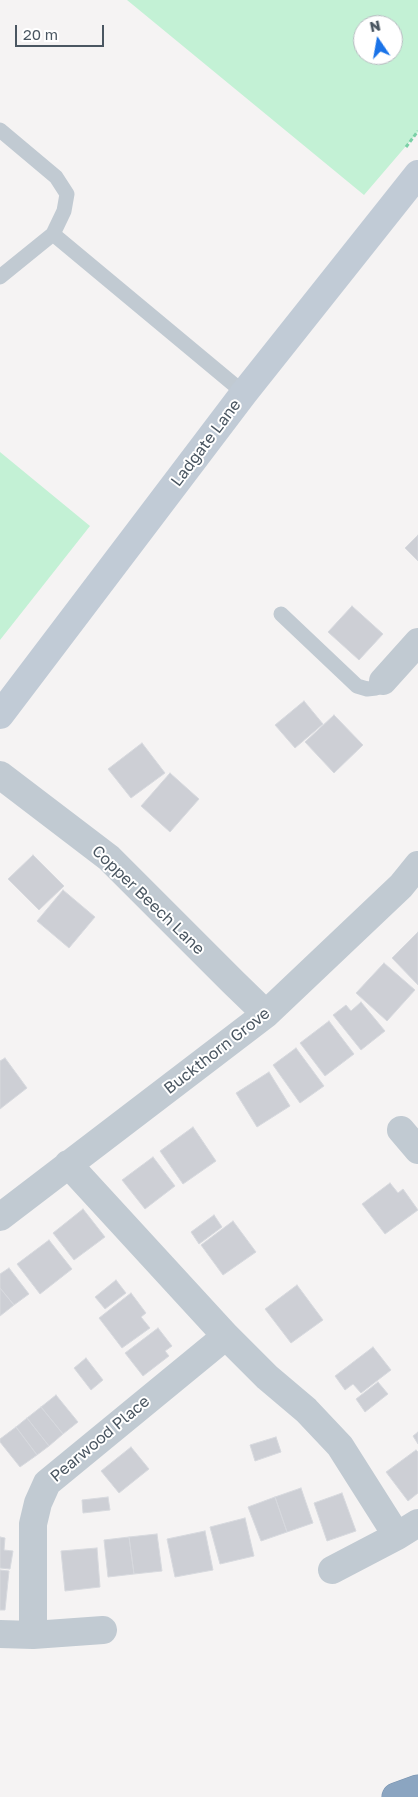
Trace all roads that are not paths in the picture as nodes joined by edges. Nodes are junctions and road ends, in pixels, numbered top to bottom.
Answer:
1 (0, 130) edge
2 (418, 174) edge
3 (53, 234) junction
4 (0, 277) edge
5 (244, 393) junction
6 (281, 614) dead end
7 (418, 642) edge
8 (383, 681) joint
9 (0, 715) edge
10 (0, 775) edge
11 (418, 865) edge
12 (266, 1014) junction
13 (68, 1164) junction
14 (3, 1209) edge
15 (226, 1336) junction
16 (408, 1529) edge
17 (332, 1570) dead end
18 (103, 1630) dead end
19 (0, 1634) edge
20 (33, 1635) junction
21 (418, 1790) edge
22 (396, 1797) edge

1 - 3 lane
2 - 5 main road, Ladgate Lane
3 - 4 lane
3 - 5 lane
5 - 9 main road, Ladgate Lane
6 - 8 lane
7 - 8 street
10 - 12 street, Copper Beech Lane
11 - 12 street, Buckthorn Grove
12 - 13 street, Buckthorn Grove
13 - 14 street, Buckthorn Grove
13 - 15 street
15 - 16 street
15 - 20 street, Pearwood Place
16 - 17 street
18 - 20 street
19 - 20 street
21 - 22 highway

